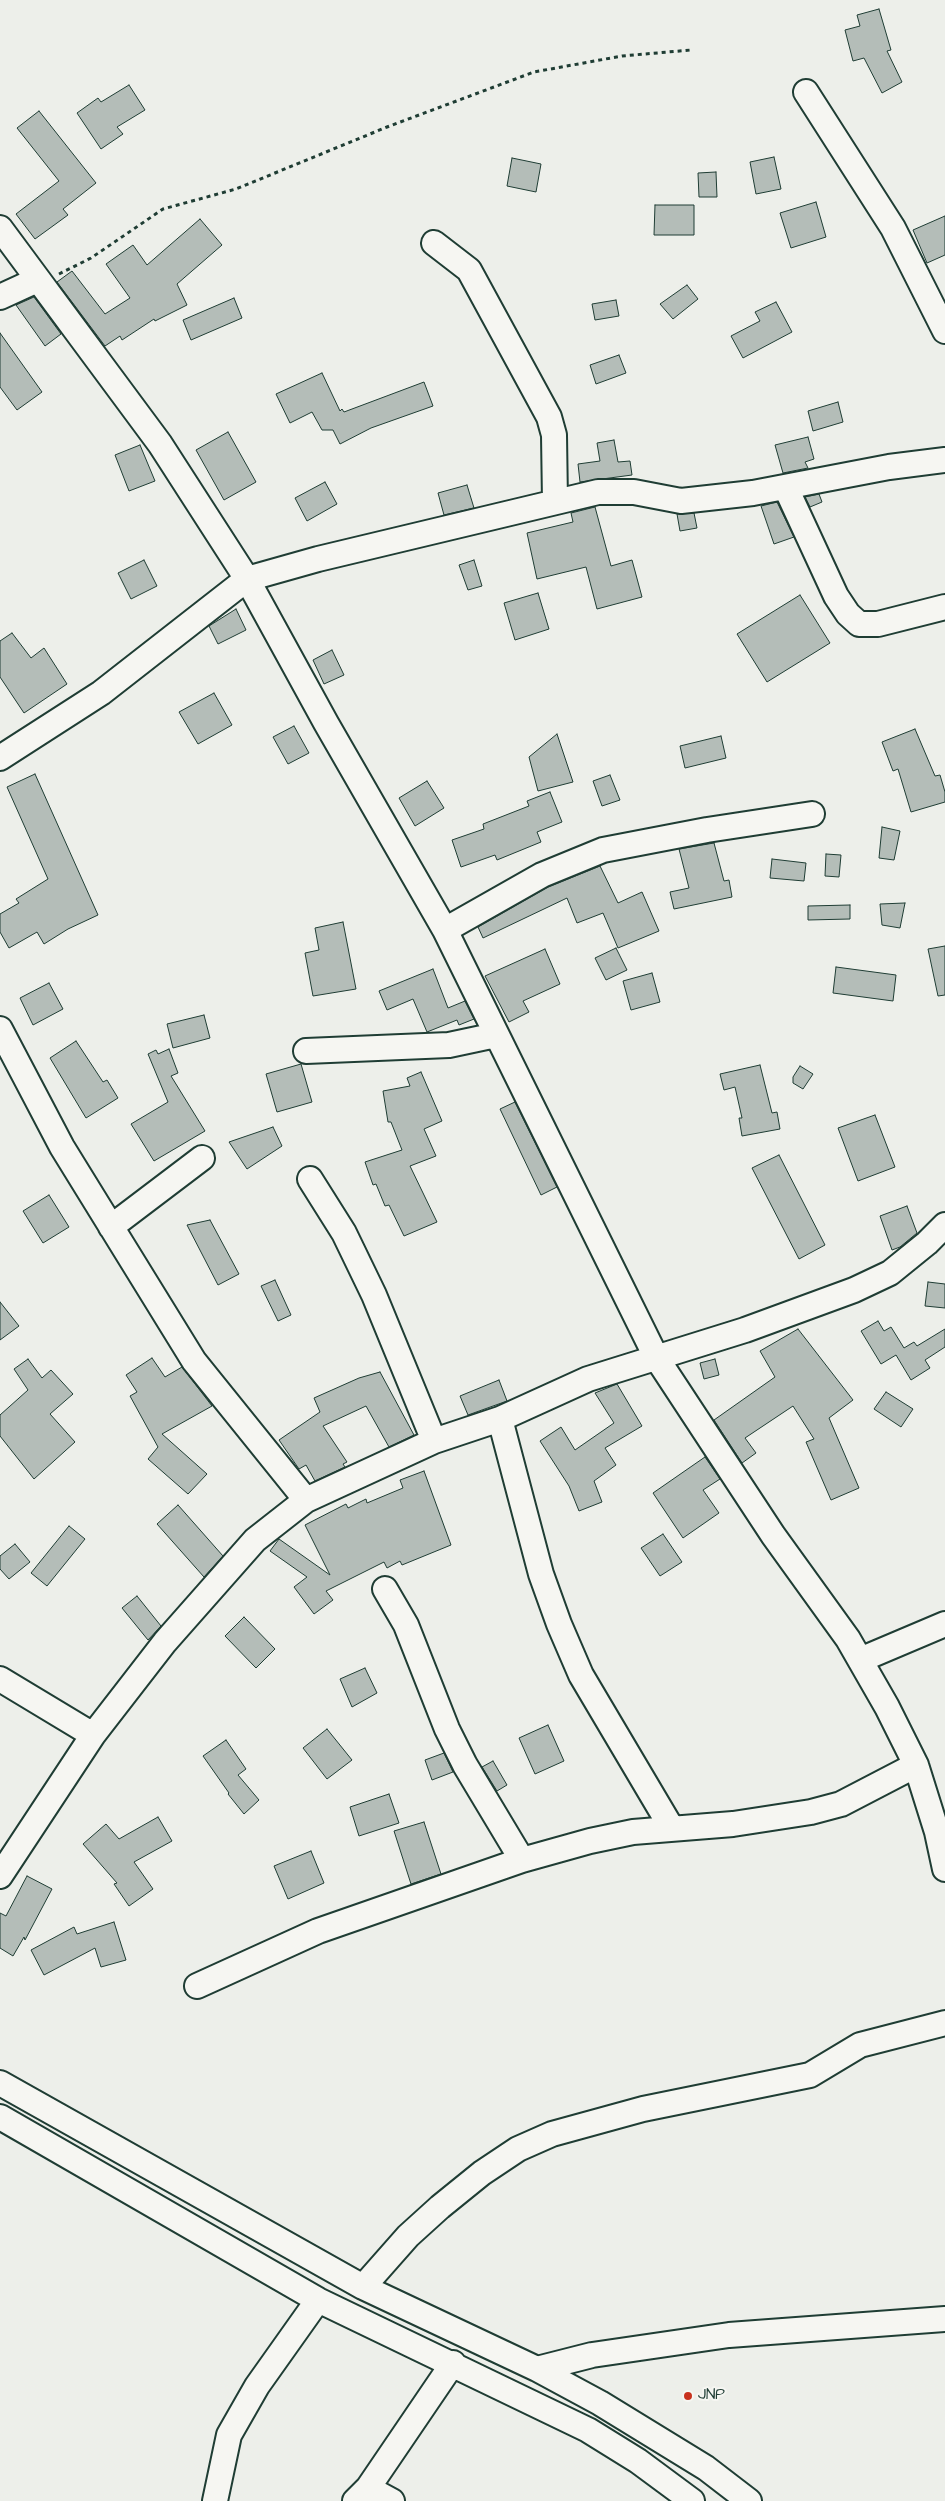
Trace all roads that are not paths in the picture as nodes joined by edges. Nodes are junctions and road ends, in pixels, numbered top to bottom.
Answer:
1 (806, 92) dead end
2 (0, 228) edge
3 (434, 243) dead end
4 (37, 280) junction
5 (0, 297) edge
6 (945, 331) edge
7 (945, 460) edge
8 (786, 488) junction
9 (555, 502) junction
10 (246, 579) junction
11 (945, 607) edge
12 (0, 758) edge
13 (812, 814) dead end
14 (444, 930) junction
15 (0, 1029) edge
16 (496, 1035) junction
17 (306, 1052) dead end
18 (202, 1158) dead end
19 (310, 1179) dead end
20 (945, 1225) edge
21 (111, 1227) junction
22 (656, 1357) junction
23 (500, 1419) junction
24 (434, 1441) junction
25 (306, 1500) junction
26 (385, 1590) dead end
27 (945, 1624) edge
28 (860, 1660) junction
29 (0, 1679) edge
30 (93, 1735) junction
31 (916, 1765) junction
32 (671, 1827) junction
33 (522, 1860) junction
34 (945, 1869) edge
35 (0, 1876) edge
36 (198, 1986) dead end
37 (945, 2023) edge
38 (0, 2083) edge
39 (0, 2117) edge
40 (363, 2287) junction
41 (318, 2300) junction
42 (945, 2318) edge
43 (453, 2364) junction
44 (537, 2369) junction
45 (361, 2495) edge
46 (675, 2497) edge
47 (216, 2501) edge
48 (392, 2501) edge
49 (749, 2501) edge

1 - 6 street
2 - 4 street
3 - 9 street
4 - 5 street
4 - 10 street
7 - 8 street
8 - 9 street
8 - 11 street
9 - 10 street
10 - 12 street
10 - 14 street
13 - 14 street
14 - 16 street
15 - 21 street
16 - 17 street
16 - 22 street
18 - 21 street
19 - 24 street
20 - 22 street
21 - 25 street
22 - 23 street
22 - 28 street
23 - 24 street
23 - 32 street
24 - 25 street
25 - 30 street
26 - 33 street
27 - 28 street
28 - 31 street
29 - 30 street
30 - 35 street
31 - 32 street
31 - 34 street
32 - 33 street
33 - 36 street
37 - 40 street
38 - 40 street
39 - 41 street
40 - 44 street
41 - 43 street
41 - 47 street
42 - 44 street
43 - 45 street
43 - 46 street
44 - 49 street
45 - 48 street

